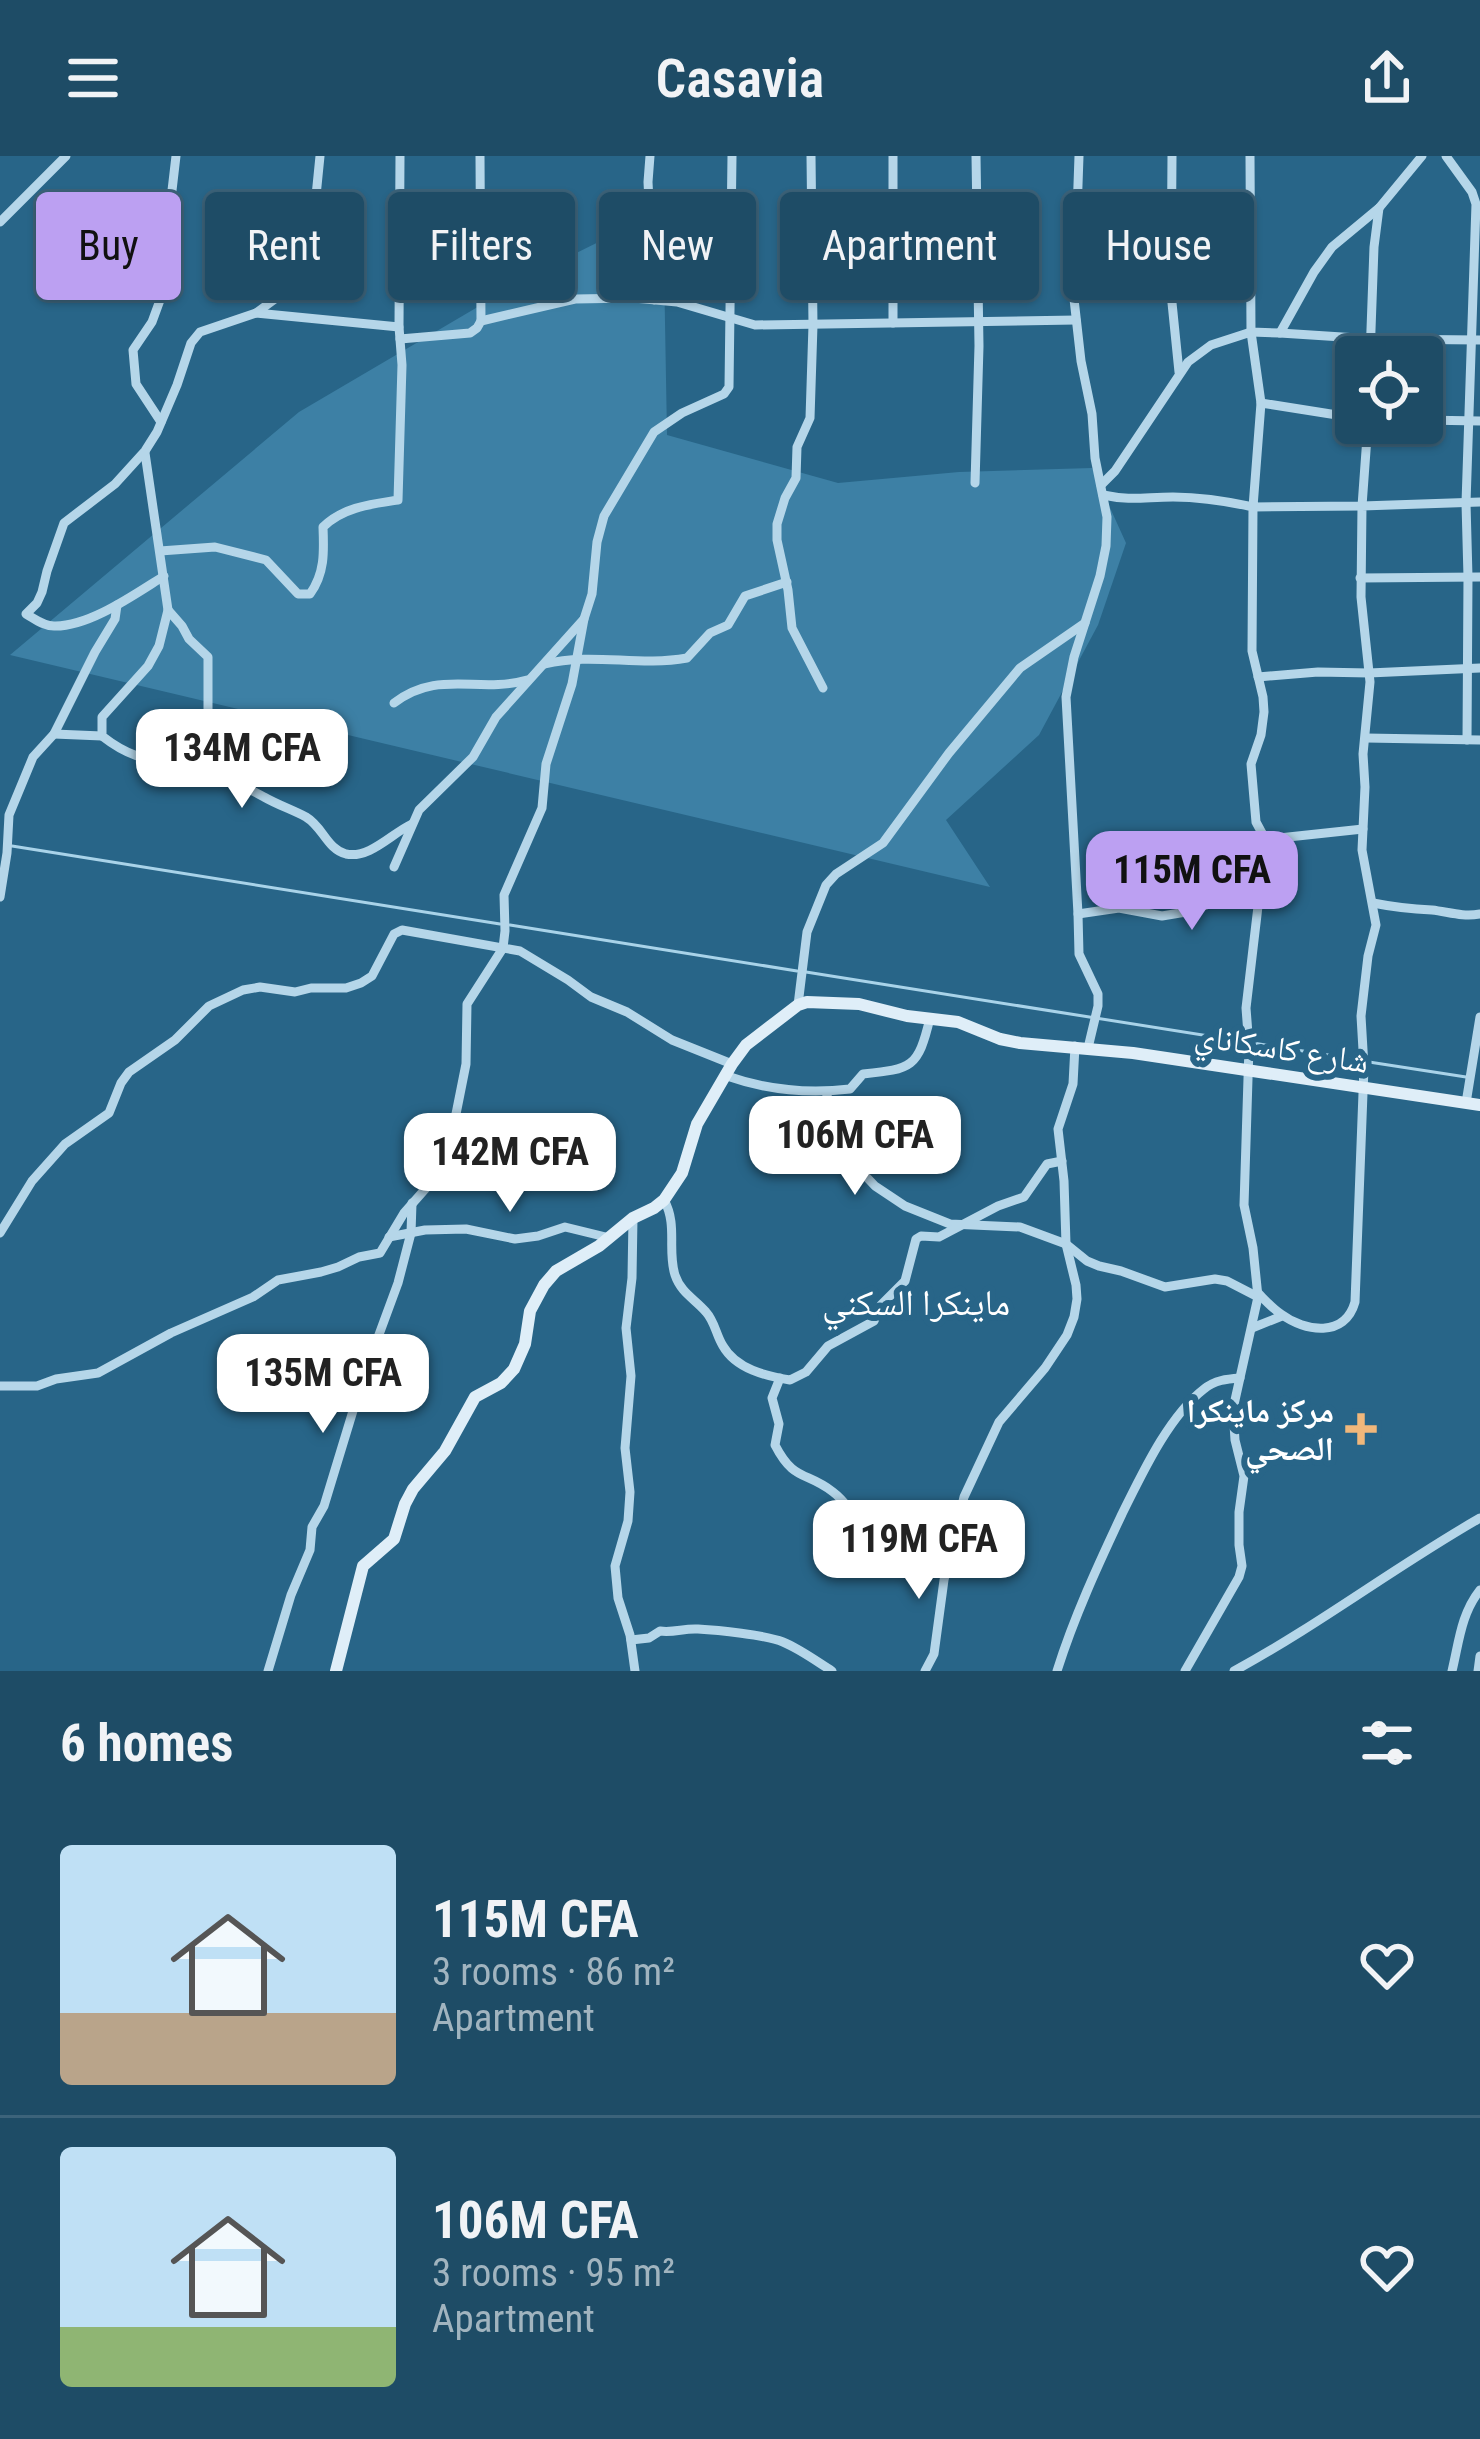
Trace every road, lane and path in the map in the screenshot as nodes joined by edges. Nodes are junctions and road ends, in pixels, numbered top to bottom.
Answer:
1 (66, 156) edge
2 (176, 156) edge
3 (320, 156) edge
4 (400, 156) edge
5 (480, 156) edge
6 (650, 156) edge
7 (732, 156) edge
8 (811, 156) edge
9 (893, 156) edge
10 (976, 156) edge
11 (1079, 156) edge
12 (1172, 156) edge
13 (1250, 156) edge
14 (1422, 156) edge
15 (1446, 156) edge
16 (651, 192) edge
17 (1478, 204) edge
18 (1379, 208) junction
19 (0, 223) edge
20 (599, 299) edge
21 (655, 300) edge
22 (256, 313) junction
23 (730, 319) junction
24 (1076, 320) junction
25 (481, 321) junction
26 (978, 322) junction
27 (893, 323) junction
28 (813, 325) junction
29 (1251, 332) junction
30 (399, 333) junction
31 (1280, 333) junction
32 (1373, 336) edge
33 (1335, 337) edge
34 (1443, 340) edge
35 (1476, 340) edge
36 (1179, 371) junction
37 (1261, 403) junction
38 (1335, 415) edge
39 (1443, 420) edge
40 (1474, 421) edge
41 (161, 422) junction
42 (1366, 444) edge
43 (145, 451) junction
44 (975, 483) dead end
45 (1102, 490) junction
46 (1129, 501) junction
47 (1466, 502) junction
48 (1480, 502) edge
49 (1362, 506) junction
50 (1253, 508) junction
51 (1107, 517) junction
52 (160, 551) junction
53 (164, 576) junction
54 (1474, 577) edge
55 (1360, 578) junction
56 (787, 582) junction
57 (117, 605) junction
58 (168, 610) junction
59 (584, 619) junction
60 (1084, 623) junction
61 (576, 658) junction
62 (545, 664) junction
63 (1474, 667) edge
64 (1369, 673) junction
65 (1258, 677) junction
66 (531, 678) junction
67 (823, 688) dead end
68 (394, 703) dead end
69 (54, 734) junction
70 (102, 736) junction
71 (1366, 738) junction
72 (1467, 740) junction
73 (1480, 740) edge
74 (222, 775) junction
75 (412, 824) junction
76 (1363, 829) junction
77 (1264, 841) junction
78 (1263, 862) junction
79 (394, 867) dead end
80 (0, 897) edge
81 (1373, 903) junction
82 (1078, 914) junction
83 (1480, 914) edge
84 (502, 948) junction
85 (798, 1005) junction
86 (1480, 1017) edge
87 (930, 1018) junction
88 (1082, 1047) junction
89 (729, 1070) junction
90 (1247, 1070) junction
91 (1363, 1088) junction
92 (826, 1092) junction
93 (1473, 1104) edge
94 (1062, 1161) junction
95 (664, 1200) junction
96 (412, 1203) junction
97 (634, 1218) junction
98 (960, 1225) junction
99 (0, 1233) edge
100 (411, 1233) junction
101 (389, 1237) junction
102 (610, 1238) junction
103 (1066, 1244) junction
104 (1258, 1295) junction
105 (1282, 1316) junction
106 (1252, 1328) junction
107 (781, 1378) junction
108 (1240, 1378) junction
109 (0, 1386) edge
110 (1480, 1518) edge
111 (951, 1547) junction
112 (1480, 1590) edge
113 (631, 1640) junction
114 (1480, 1656) edge
115 (268, 1671) edge
116 (336, 1671) edge
117 (635, 1671) edge
118 (832, 1671) edge
119 (925, 1671) edge
120 (1057, 1671) edge
121 (1185, 1671) edge
122 (1234, 1671) edge
123 (1452, 1671) edge
124 (1478, 1671) edge

1 - 19 street
2 - 41 street
3 - 22 street
4 - 30 street
5 - 25 street
6 - 16 street
7 - 23 street
8 - 28 street
9 - 27 street
10 - 26 street
11 - 24 street
12 - 36 street
13 - 29 street
14 - 18 street
15 - 17 street
17 - 35 street
18 - 31 street
18 - 32 street
20 - 25 street
21 - 23 street
22 - 30 street
22 - 41 street
23 - 28 street
23 - 59 street
24 - 26 street
24 - 45 street
25 - 30 street
26 - 27 street
26 - 44 street
27 - 28 street
28 - 56 street
29 - 31 street
29 - 36 street
29 - 37 street
30 - 52 street
31 - 33 street
34 - 35 street
35 - 40 street
36 - 45 street
37 - 38 street
37 - 50 street
39 - 40 street
40 - 47 street
41 - 43 street
42 - 49 street
43 - 52 street
43 - 57 street
45 - 46 street
45 - 51 street
46 - 50 street
46 - 51 street
47 - 48 street
47 - 49 street
47 - 54 street
49 - 50 street
49 - 55 street
50 - 65 street
51 - 60 street
52 - 53 street
53 - 57 street
53 - 58 street
54 - 55 street
54 - 63 street
55 - 64 street
56 - 61 street
56 - 67 street
57 - 69 street
58 - 70 street
58 - 74 street
59 - 61 street
59 - 62 street
60 - 82 street
60 - 85 street
61 - 62 street
61 - 84 street
62 - 66 street
63 - 64 street
63 - 72 street
64 - 65 street
64 - 71 street
65 - 77 street
66 - 68 street
66 - 75 street
69 - 70 street
69 - 80 street
70 - 74 street
71 - 72 street
71 - 76 street
72 - 73 street
74 - 75 street
75 - 79 street
76 - 77 street
76 - 81 street
77 - 78 street
78 - 82 street
78 - 90 street
81 - 83 street
81 - 91 street
82 - 88 street
84 - 89 street
84 - 96 street
84 - 99 street
85 - 87 street, شارع كاسكاناي
85 - 89 street
86 - 93 street
87 - 88 street, شارع كاسكاناي
87 - 92 street
88 - 90 street, شارع كاسكاناي
88 - 94 street
89 - 92 street
89 - 95 street
90 - 91 street, شارع كاسكاناي
90 - 104 street
91 - 93 street, شارع كاسكاناي
91 - 105 street
92 - 98 street
94 - 98 street
94 - 103 street
95 - 97 street
95 - 107 street
96 - 100 street
96 - 101 street
97 - 102 street
97 - 113 street
98 - 103 street
98 - 107 street
100 - 101 street
100 - 102 street
100 - 115 street
101 - 109 street
102 - 116 street
103 - 104 street
103 - 111 street
104 - 105 street
104 - 106 street
105 - 106 street
106 - 108 street
107 - 111 street
108 - 120 street
108 - 121 street
110 - 122 street
111 - 119 street
112 - 123 street
113 - 117 street
113 - 118 street
114 - 124 street

